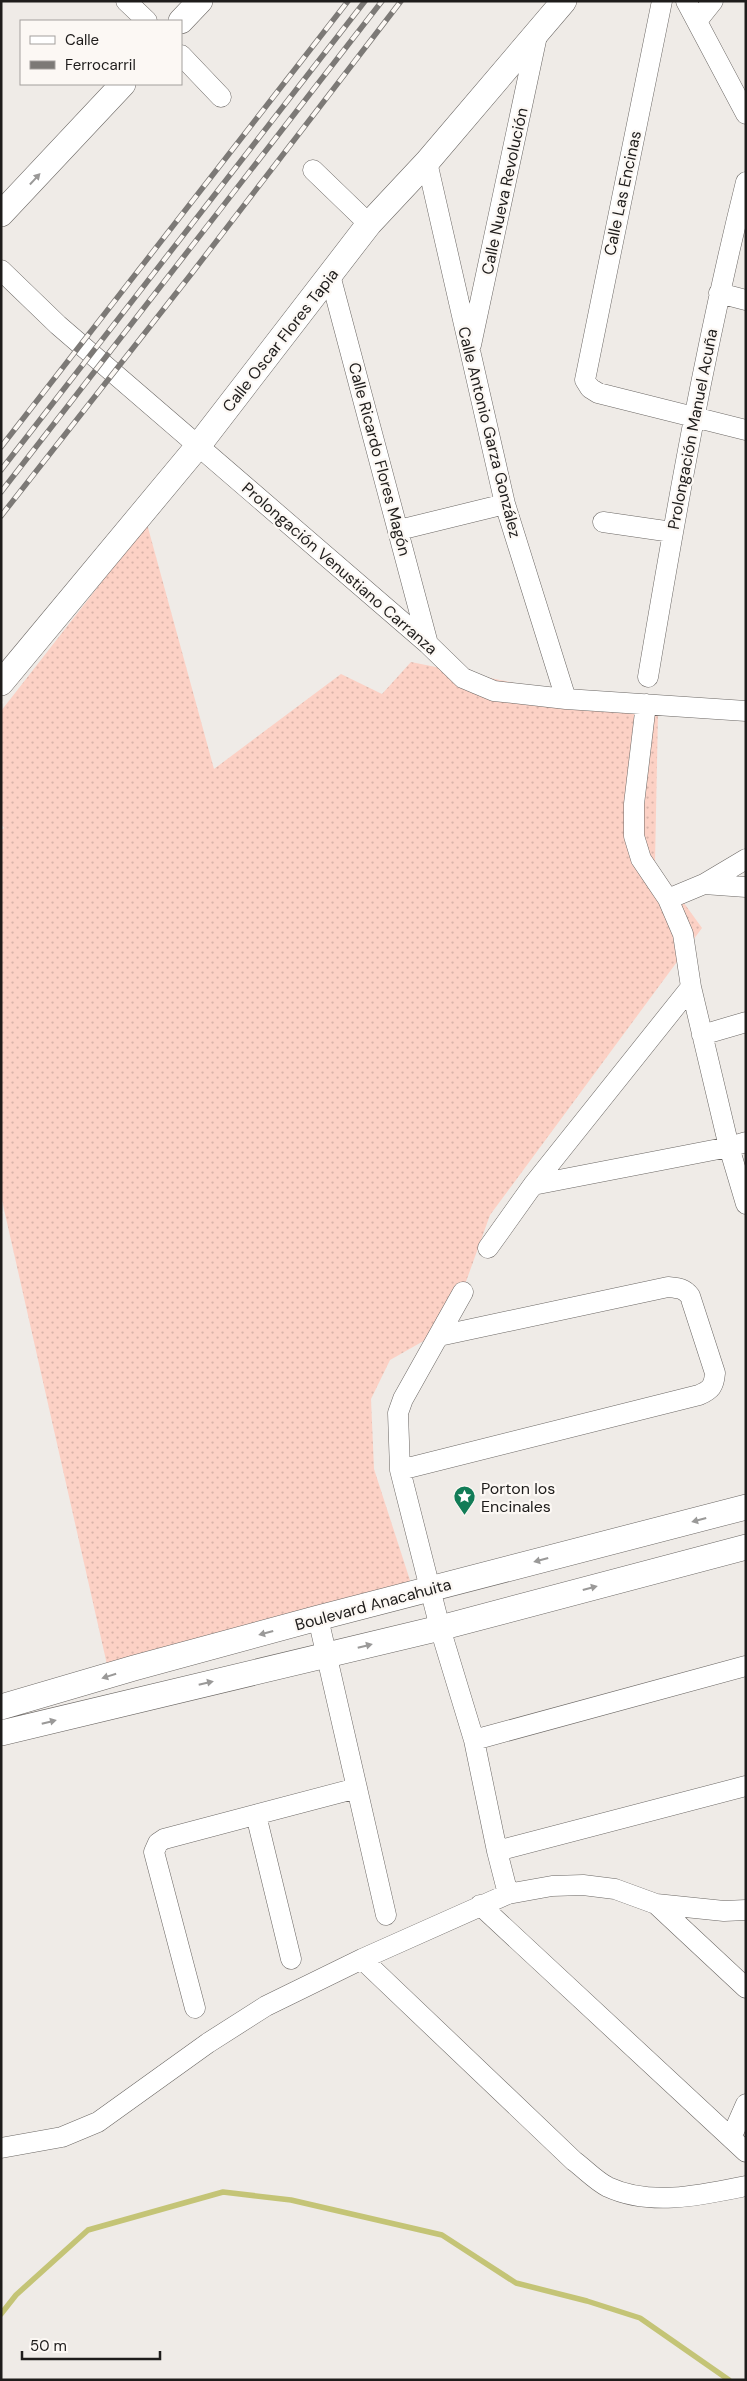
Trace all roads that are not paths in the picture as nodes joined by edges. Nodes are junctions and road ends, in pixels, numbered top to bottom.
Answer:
1 (126, 1) edge
2 (200, 1) edge
3 (564, 1) edge
4 (662, 1) edge
5 (686, 1) edge
6 (713, 1) edge
7 (146, 20) edge
8 (182, 20) edge
9 (697, 21) junction
10 (538, 31) junction
11 (182, 56) edge
12 (122, 85) edge
13 (221, 97) dead end
14 (746, 114) edge
15 (426, 162) junction
16 (313, 170) dead end
17 (746, 182) edge
18 (1, 214) edge
19 (370, 224) junction
20 (1, 270) edge
21 (330, 275) junction
22 (718, 293) junction
23 (746, 300) edge
24 (469, 352) junction
25 (693, 418) junction
26 (746, 430) edge
27 (198, 446) junction
28 (505, 504) junction
29 (603, 522) dead end
30 (399, 530) junction
31 (672, 532) junction
32 (428, 644) junction
33 (648, 677) dead end
34 (1, 683) edge
35 (566, 699) junction
36 (646, 704) junction
37 (746, 712) edge
38 (746, 858) edge
39 (704, 884) junction
40 (746, 887) edge
41 (668, 900) junction
42 (691, 987) junction
43 (746, 1022) edge
44 (702, 1035) junction
45 (737, 1145) edge
46 (533, 1185) junction
47 (746, 1204) edge
48 (488, 1248) dead end
49 (463, 1292) dead end
50 (439, 1336) junction
51 (400, 1470) junction
52 (746, 1507) edge
53 (746, 1547) edge
54 (430, 1590) junction
55 (318, 1618) junction
56 (440, 1628) junction
57 (328, 1655) junction
58 (746, 1666) edge
59 (5, 1706) edge
60 (10, 1731) edge
61 (474, 1740) junction
62 (746, 1786) edge
63 (358, 1788) junction
64 (256, 1815) junction
65 (497, 1851) junction
66 (508, 1894) junction
67 (656, 1904) junction
68 (480, 1905) junction
69 (746, 1910) edge
70 (386, 1915) dead end
71 (362, 1959) junction
72 (291, 1960) dead end
73 (746, 1988) edge
74 (195, 2008) dead end
75 (746, 2104) edge
76 (739, 2145) edge
77 (1, 2148) edge
78 (746, 2186) edge

1 - 7 street
2 - 8 street
3 - 10 street, Calle Oscar Flores Tapia
4 - 25 street, Calle Las Encinas
5 - 9 street
6 - 9 street
9 - 14 street
10 - 15 street, Calle Oscar Flores Tapia
10 - 24 street, Calle Nueva Revolución
11 - 13 street
18 -> 12 street
15 - 19 street, Calle Oscar Flores Tapia
15 - 24 street, Calle Antonio Garza González
16 - 19 street
17 - 22 street, Prolongación Manuel Acuña
19 - 21 street, Calle Oscar Flores Tapia
20 - 27 street, Prolongación Venustiano Carranza
21 - 27 street, Calle Oscar Flores Tapia
21 - 30 street, Calle Ricardo Flores Magón
22 - 23 street
22 - 25 street, Prolongación Manuel Acuña
24 - 28 street, Calle Antonio Garza González
25 - 26 street
25 - 31 street, Prolongación Manuel Acuña
27 - 32 street, Prolongación Venustiano Carranza
27 - 34 street, Calle Oscar Flores Tapia
28 - 30 street
28 - 35 street, Calle Antonio Garza González
29 - 31 street
30 - 32 street, Calle Ricardo Flores Magón
31 - 33 street, Prolongación Manuel Acuña
32 - 35 street, Prolongación Venustiano Carranza
35 - 36 street, Prolongación Venustiano Carranza
36 - 37 street, Prolongación Venustiano Carranza
36 - 41 street
38 - 39 street
39 - 40 street
39 - 41 street
41 - 42 street
42 - 44 street
42 - 46 street
43 - 44 street
44 - 45 street
45 - 46 street
45 - 47 street
46 - 48 street
49 - 50 street
50 - 51 street
50 - 51 street
51 - 54 street
52 -> 54 street, Boulevard Anacahuita
56 -> 53 street
54 - 55 street, Boulevard Anacahuita
54 - 56 street
55 - 57 street
55 -> 59 street, Boulevard Anacahuita
57 -> 56 street
56 - 61 street
60 -> 57 street
57 - 63 street
58 - 61 street
59 - 60 street
61 - 65 street
62 - 65 street
63 - 64 street
63 - 70 street
64 - 72 street
64 - 74 street
65 - 66 street
66 - 67 street
66 - 68 street
67 - 69 street
67 - 73 street
68 - 71 street
68 - 76 street
71 - 77 street
71 - 78 street
75 - 76 street

